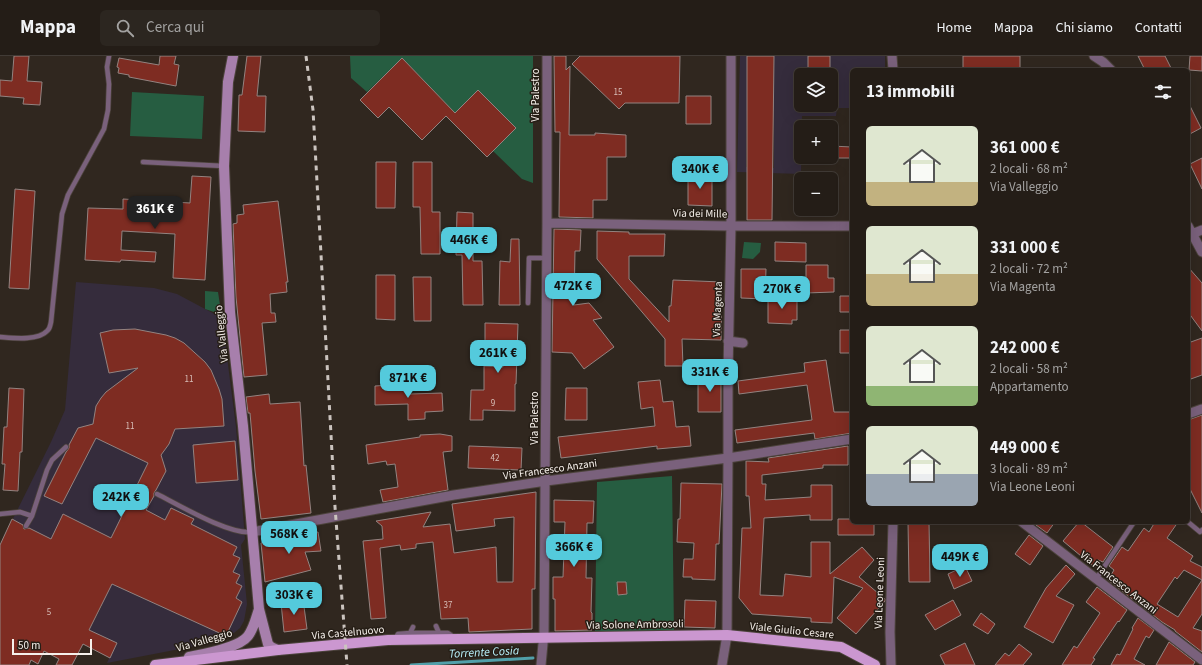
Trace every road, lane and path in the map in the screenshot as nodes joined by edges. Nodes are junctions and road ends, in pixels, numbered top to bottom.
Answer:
1 (109, 56) edge
2 (233, 56) edge
3 (547, 56) edge
4 (731, 56) edge
5 (892, 56) edge
6 (1094, 56) edge
7 (893, 68) edge
8 (1109, 68) edge
9 (143, 162) dead end
10 (224, 166) junction
11 (547, 223) junction
12 (732, 226) junction
13 (850, 226) edge
14 (1202, 230) edge
15 (1190, 231) edge
16 (1190, 233) edge
17 (1202, 252) edge
18 (546, 258) junction
19 (528, 303) dead end
20 (0, 337) edge
21 (728, 341) junction
22 (743, 343) dead end
23 (1202, 409) edge
24 (1190, 413) edge
25 (850, 439) edge
26 (66, 448) dead end
27 (728, 458) junction
28 (546, 480) junction
29 (157, 494) dead end
30 (0, 514) edge
31 (32, 516) junction
32 (893, 524) edge
33 (1025, 524) edge
34 (1133, 524) edge
35 (1190, 524) edge
36 (26, 526) dead end
37 (1202, 530) edge
38 (252, 532) junction
39 (1096, 579) junction
40 (259, 609) junction
41 (436, 626) dead end
42 (413, 627) dead end
43 (410, 633) junction
44 (439, 633) junction
45 (727, 635) junction
46 (455, 638) junction
47 (394, 640) junction
48 (543, 642) junction
49 (278, 650) junction
50 (1202, 660) edge
51 (157, 665) edge
52 (541, 665) edge
53 (722, 665) edge
54 (875, 665) edge
55 (891, 665) edge

1 - 20 lane
2 - 10 street, Via Valleggio
3 - 11 street, Via Palestro
4 - 12 street, Via Magenta
5 - 7 street
6 - 8 street
9 - 10 lane
10 - 38 street, Via Valleggio
11 - 12 street, Via dei Mille
11 - 18 street, Via Palestro
12 - 13 street, Via dei Mille
12 - 21 street, Via Magenta
14 - 15 street
16 - 17 street
18 - 19 lane
18 - 28 street, Via Palestro
21 - 22 street
21 - 27 street, Via Magenta
23 - 24 street
25 - 27 street, Via Francesco Anzani
26 - 31 lane
27 - 28 street, Via Francesco Anzani
27 - 45 street, Via Magenta
28 - 38 street, Via Francesco Anzani
28 - 48 street, Via Palestro
29 - 38 lane
30 - 31 lane
31 - 36 lane
32 - 55 street, Via Leone Leoni
33 - 39 street, Via Francesco Anzani
34 - 39 lane
35 - 37 lane
38 - 40 street, Via Valleggio
39 - 50 street, Via Francesco Anzani
40 - 49 street, Via Valleggio
40 - 51 street, Via Valleggio
41 - 44 lane
42 - 43 lane
43 - 44 lane
43 - 47 lane
44 - 46 lane
45 - 48 main road, Via Solone Ambrosoli
45 - 53 street
45 - 54 main road, Viale Giulio Cesare
46 - 47 main road, Via Castelnuovo
46 - 48 main road, Via Castelnuovo
47 - 49 main road, Via Castelnuovo
48 - 52 street, Via Palestro
49 - 51 main road, Via Castelnuovo

